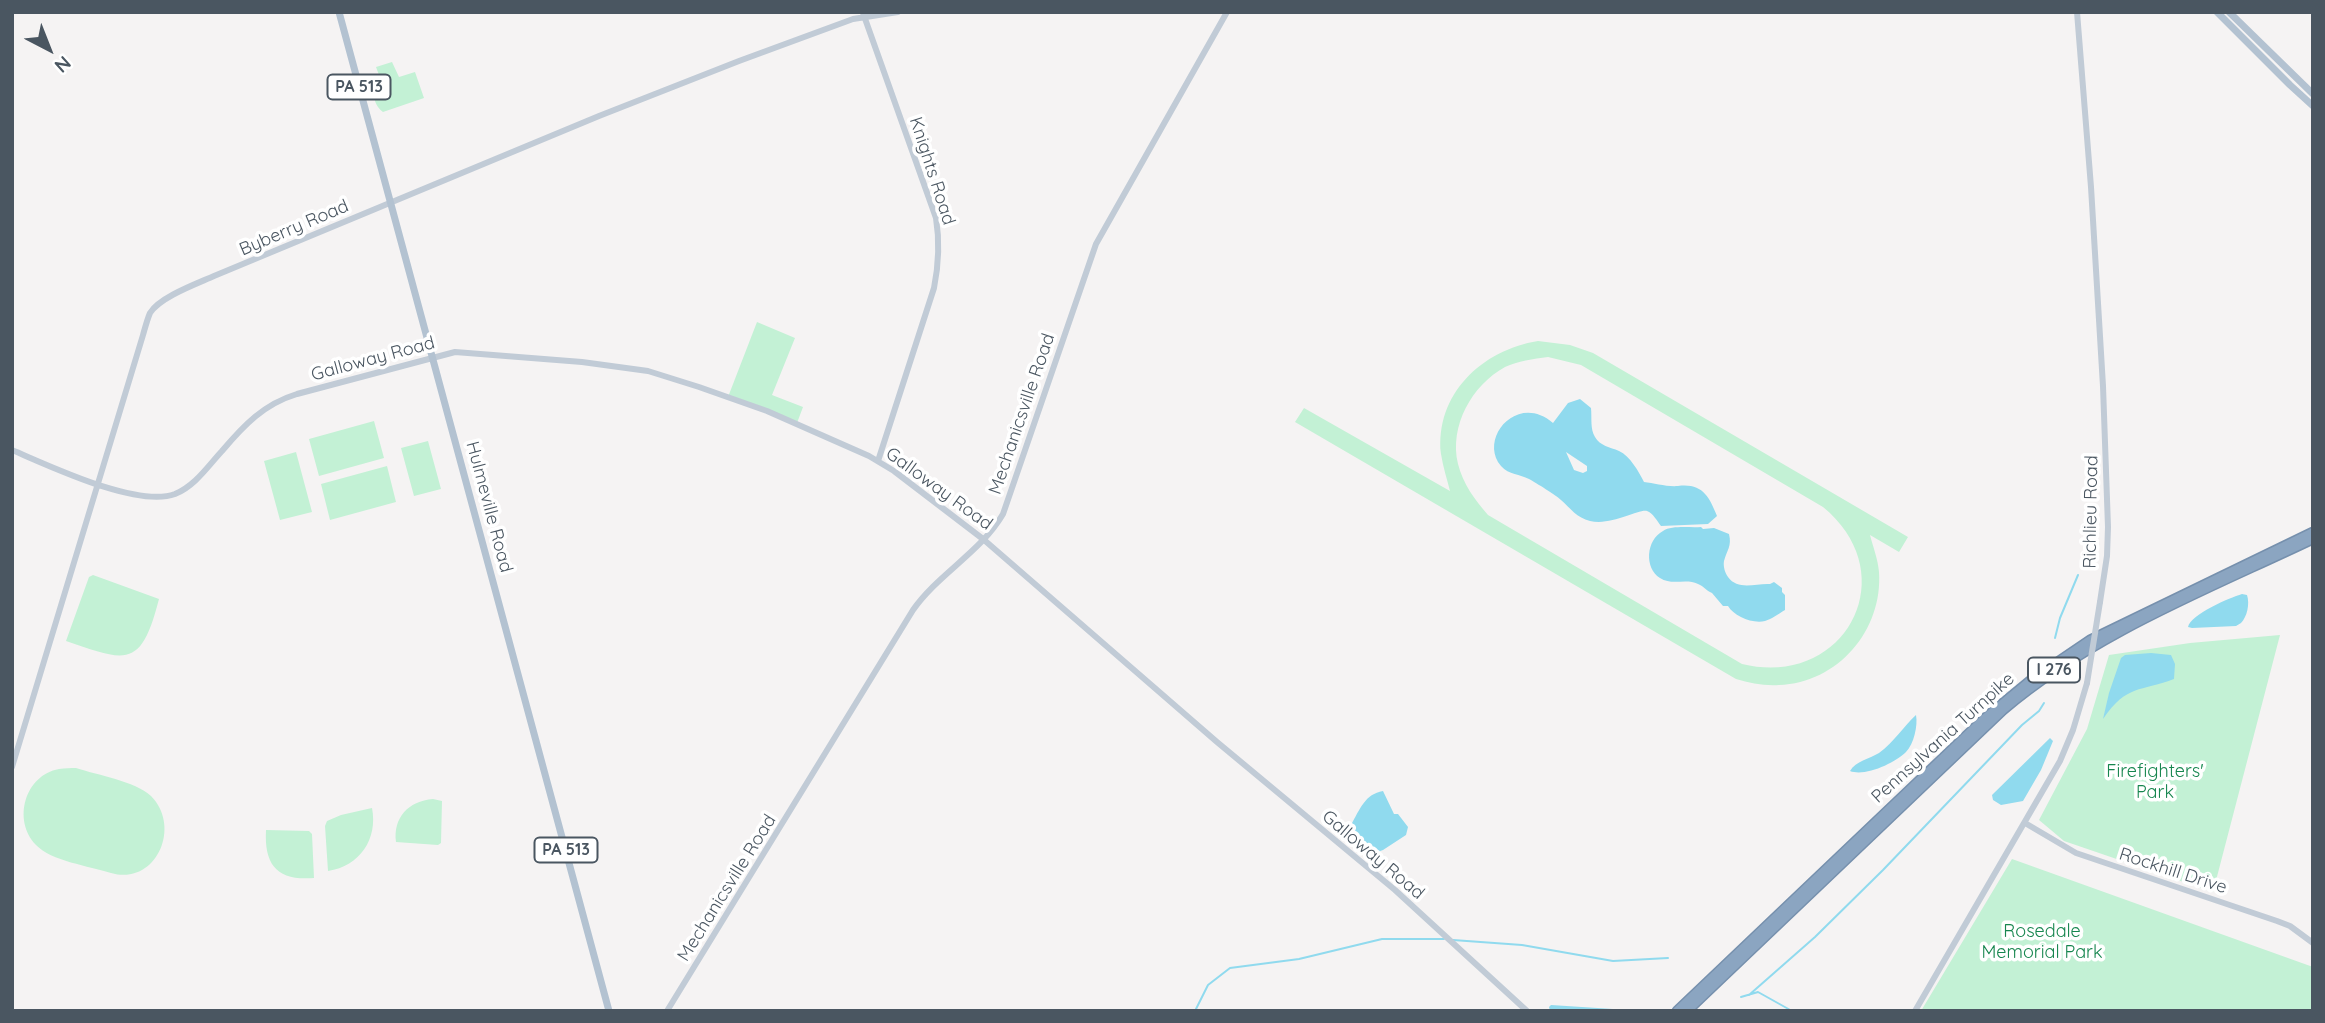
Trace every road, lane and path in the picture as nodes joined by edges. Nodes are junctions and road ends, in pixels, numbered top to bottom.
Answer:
1 (339, 12) edge
2 (898, 12) edge
3 (1227, 12) edge
4 (2077, 12) edge
5 (2217, 12) edge
6 (2229, 12) edge
7 (864, 14) edge
8 (2313, 94) edge
9 (2313, 106) edge
10 (391, 202) junction
11 (433, 357) junction
12 (12, 450) edge
13 (877, 461) junction
14 (97, 484) junction
15 (2313, 532) edge
16 (983, 539) junction
17 (2313, 539) edge
18 (12, 767) edge
19 (2025, 824) junction
20 (2313, 943) edge
21 (610, 1011) edge
22 (667, 1011) edge
23 (1527, 1011) edge
24 (1676, 1011) edge
25 (1687, 1011) edge
26 (1915, 1011) edge

1 - 10 main road, Hulmeville Road / PA 513
2 - 7 main road, Byberry Road
3 - 16 main road, Mechanicsville Road
4 - 19 main road, Richlieu Road, bridge
5 - 9 main road
6 - 8 main road
7 - 10 main road, Byberry Road
7 - 13 main road, Knights Road
10 - 11 main road, Hulmeville Road / PA 513
10 - 14 main road, Byberry Road
11 - 13 main road, Galloway Road
11 - 14 main road, Galloway Road
11 - 21 main road, Hulmeville Road / PA 513
12 - 14 main road, Galloway Road
13 - 16 main road, Galloway Road
14 - 18 main road, Byberry Road
15 - 24 highway, Pennsylvania Turnpike / I 276
16 - 22 main road, Mechanicsville Road
16 - 23 main road, Galloway Road
17 - 25 highway, Pennsylvania Turnpike / I 276
19 - 20 main road, Rockhill Drive
19 - 26 main road, Richlieu Road

